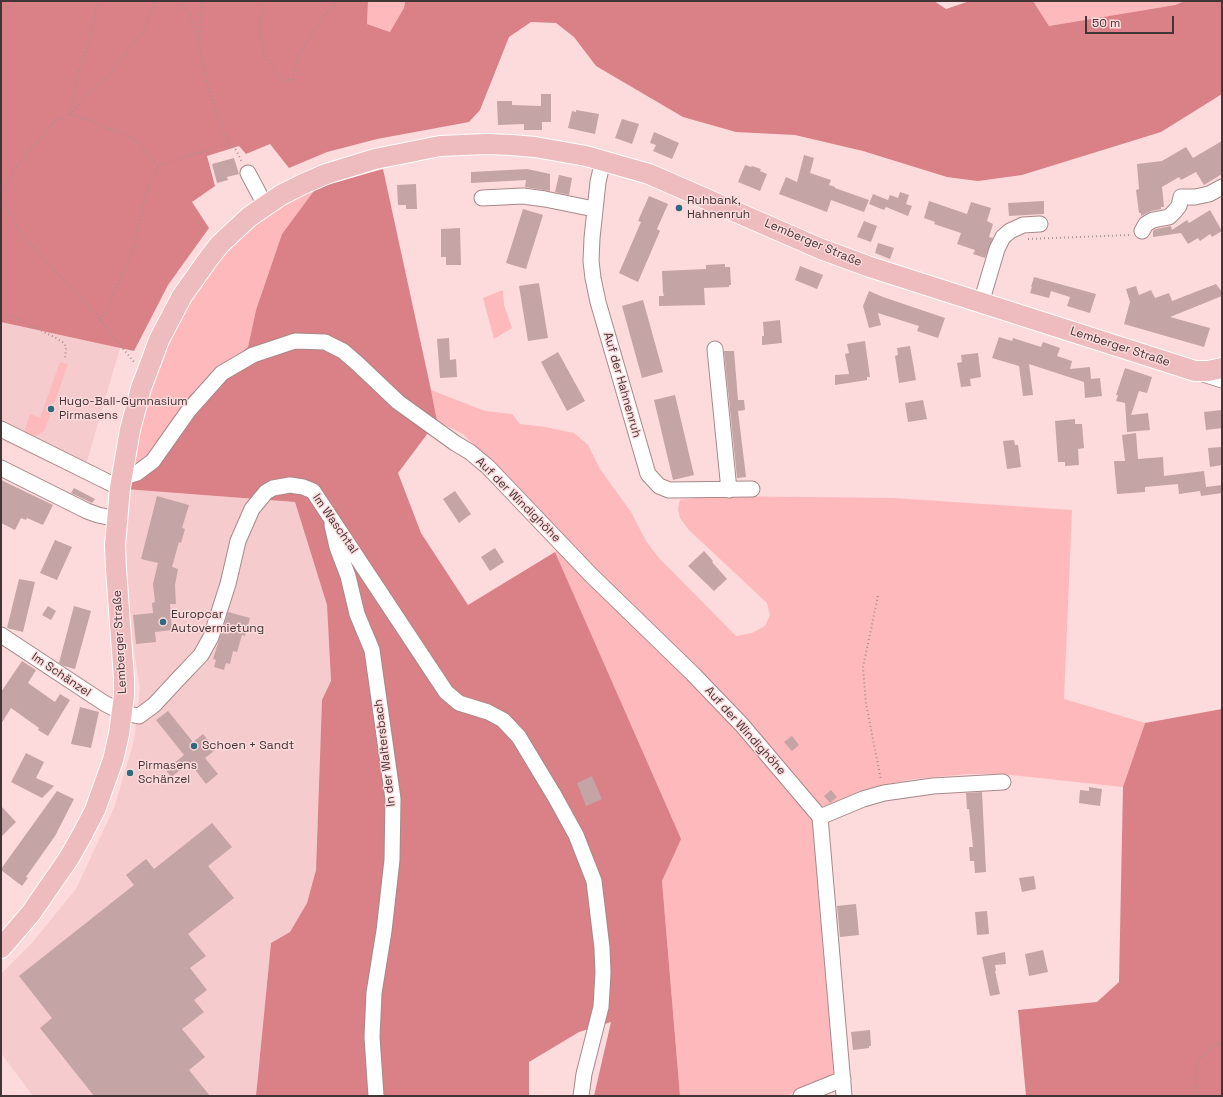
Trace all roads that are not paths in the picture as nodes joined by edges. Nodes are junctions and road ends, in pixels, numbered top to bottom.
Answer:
1 (603, 160) junction
2 (248, 173) road end
3 (1222, 187) edge
4 (482, 198) dead end
5 (266, 206) junction
6 (594, 209) junction
7 (1040, 224) dead end
8 (1142, 231) road end
9 (981, 303) junction
10 (715, 349) dead end
11 (1222, 368) edge
12 (1196, 371) junction
13 (1222, 380) edge
14 (1, 429) edge
15 (1, 468) edge
16 (120, 483) junction
17 (752, 489) dead end
18 (729, 490) junction
19 (328, 513) junction
20 (117, 519) junction
21 (1, 635) edge
22 (123, 713) junction
23 (1003, 782) dead end
24 (820, 817) junction
25 (1, 948) edge
26 (843, 1079) junction
27 (376, 1096) edge
28 (581, 1096) edge
29 (801, 1096) edge
30 (844, 1096) edge

1 - 5 main road, Lemberger Straße
1 - 6 street, Auf der Hahnenruh
1 - 9 main road, Lemberger Straße
2 - 5 street
3 - 8 street
4 - 6 street
5 - 16 main road, Lemberger Straße
6 - 18 street, Auf der Hahnenruh
7 - 9 street
9 - 12 main road, Lemberger Straße
10 - 18 street
11 - 12 main road, Lemberger Straße
12 - 13 street
14 - 16 street
15 - 20 street
16 - 20 main road, Lemberger Straße
16 - 24 street, Auf der Windighöhe
17 - 18 street, Auf der Hahnenruh
19 - 22 street, Im Waschtal
19 - 27 street, In der Waltersbach
19 - 28 street, Im Waschtal
20 - 22 main road, Lemberger Straße
21 - 22 street, Im Schänzel
22 - 25 main road, Lemberger Straße
23 - 24 street
24 - 26 street
26 - 29 street
26 - 30 street

